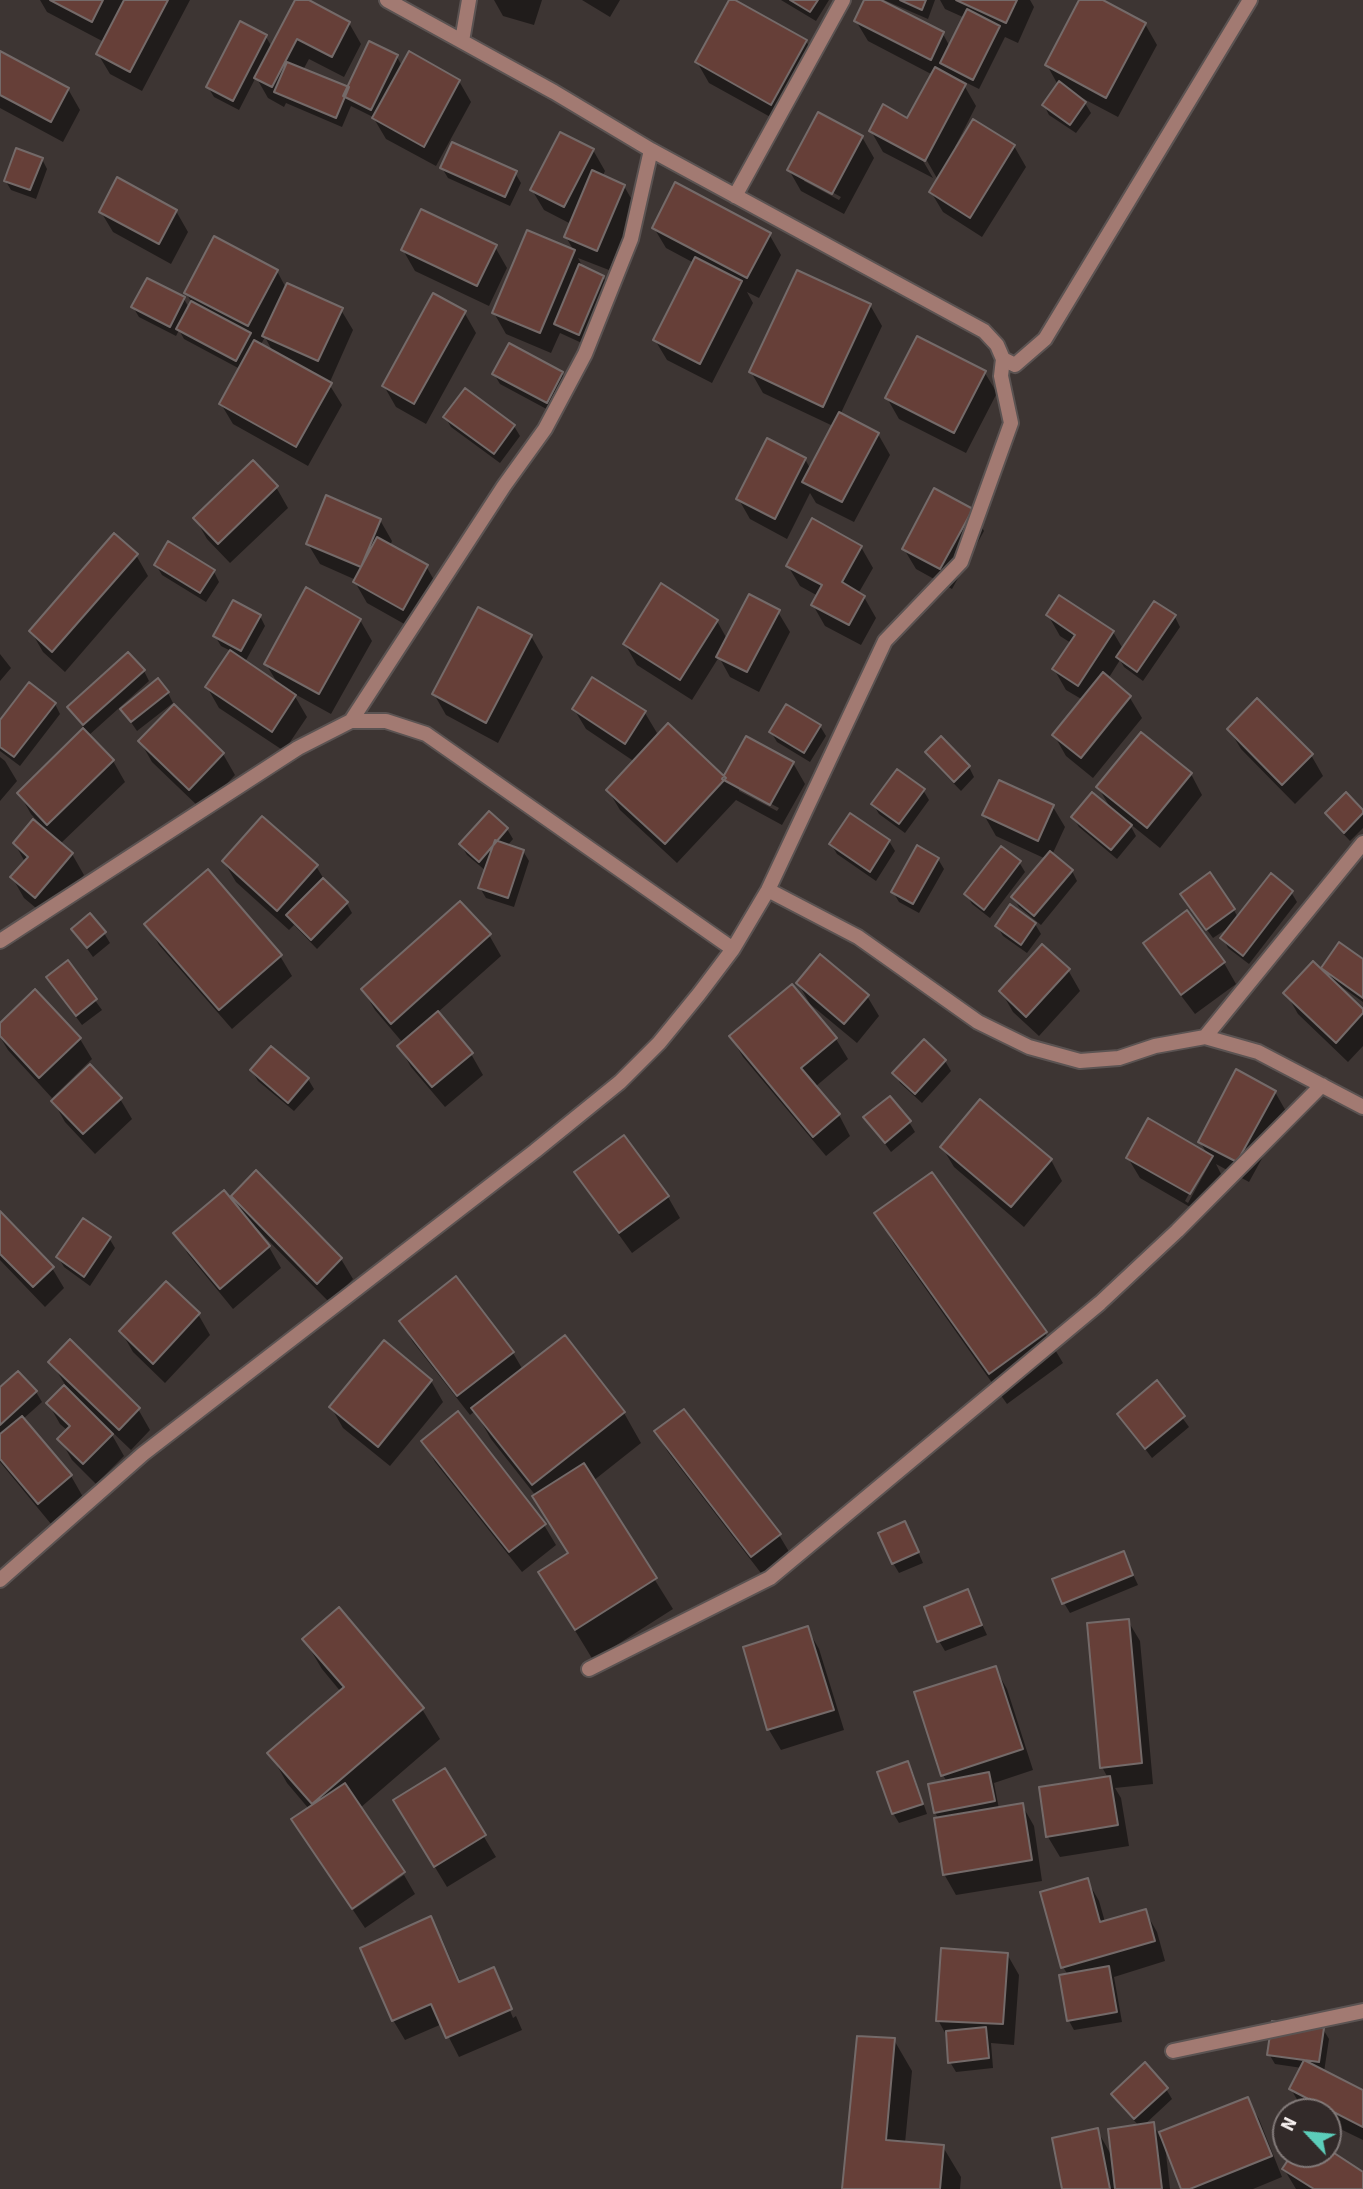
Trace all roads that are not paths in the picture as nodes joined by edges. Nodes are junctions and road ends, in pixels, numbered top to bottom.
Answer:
1 (387, 0) edge
2 (468, 0) edge
3 (843, 0) edge
4 (1250, 0) edge
5 (462, 41) junction
6 (651, 150) junction
7 (735, 196) junction
8 (1003, 359) junction
9 (351, 721) junction
10 (1363, 844) edge
11 (768, 890) junction
12 (0, 941) edge
13 (733, 949) junction
14 (1205, 1037) junction
15 (1322, 1086) junction
16 (1363, 1107) edge
17 (0, 1580) edge
18 (589, 1669) dead end
19 (1363, 2011) edge
20 (1173, 2051) dead end

1 - 5 street
2 - 5 street
3 - 7 street
4 - 8 street
5 - 6 street
6 - 7 street
6 - 9 street
7 - 8 street
8 - 11 street
9 - 12 street
9 - 13 street
10 - 14 street
11 - 13 street
11 - 14 street
13 - 17 street
14 - 15 street
15 - 16 street
15 - 18 street
19 - 20 street

